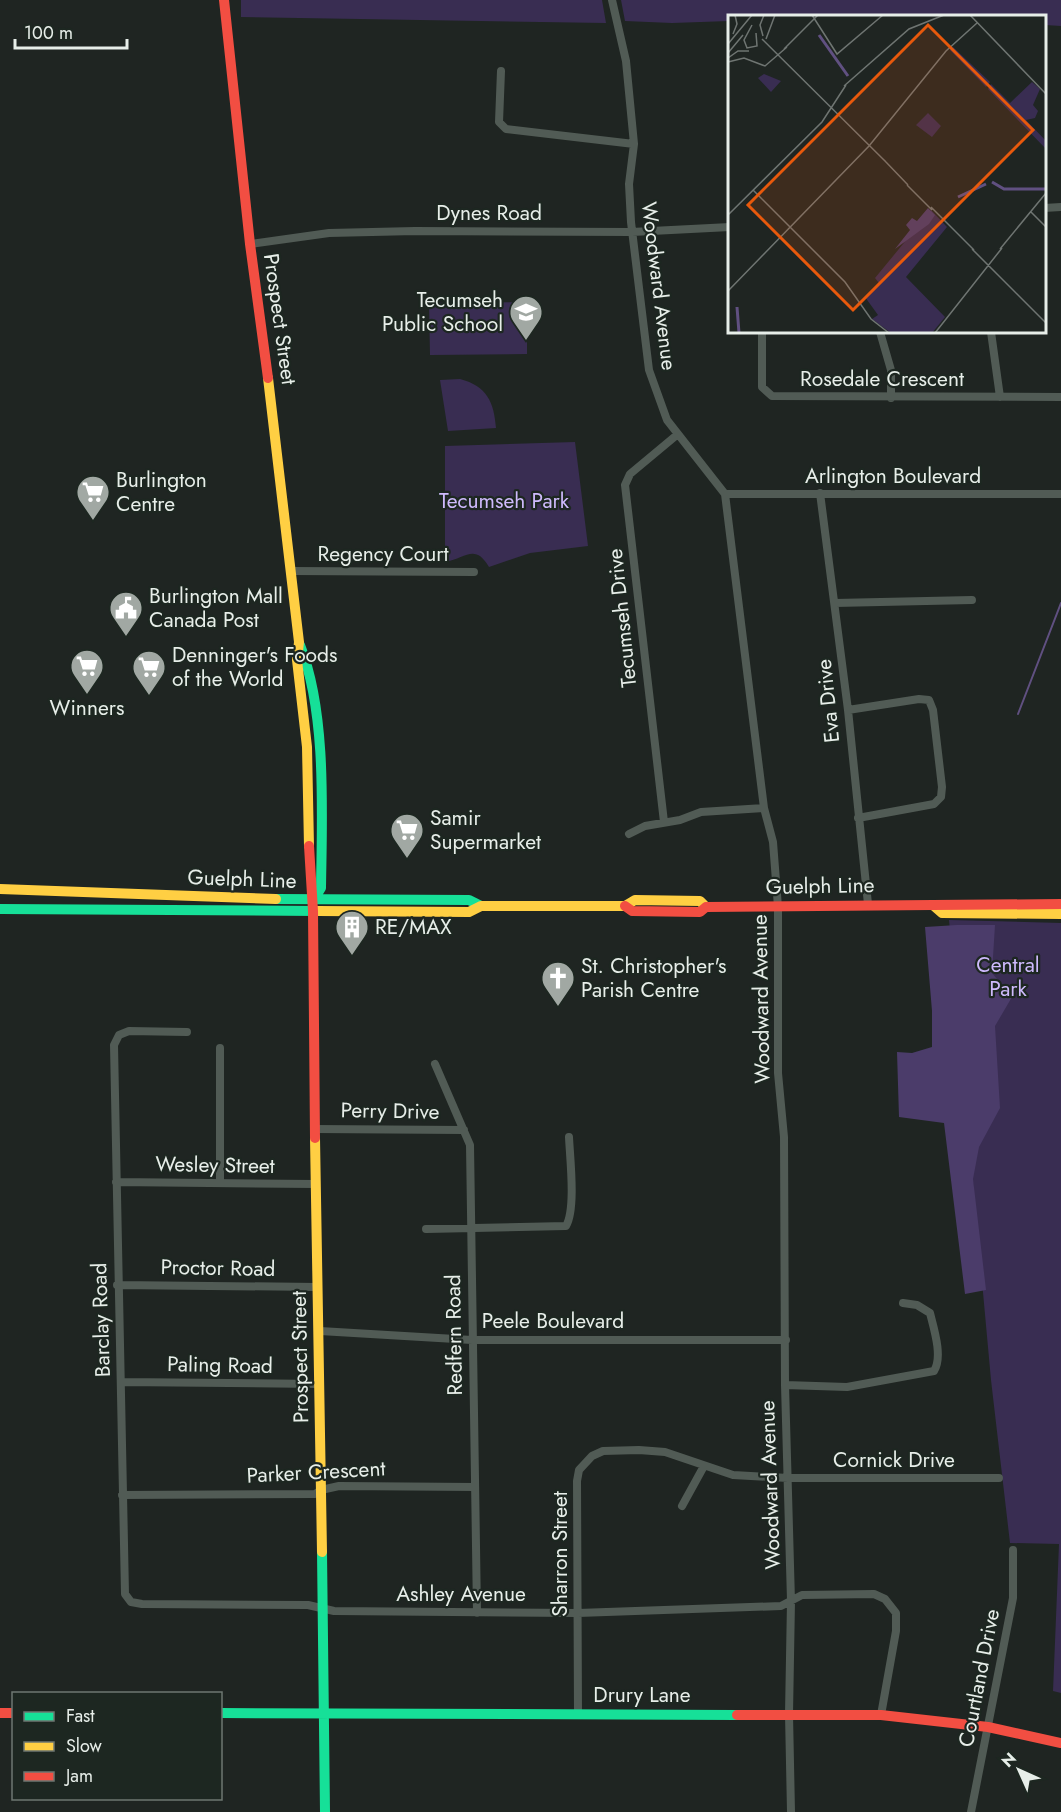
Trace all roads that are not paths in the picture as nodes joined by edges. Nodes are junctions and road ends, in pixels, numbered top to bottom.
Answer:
1 (224, 0) edge
2 (612, 0) edge
3 (501, 71) dead end
4 (634, 144) junction
5 (1061, 207) edge
6 (1046, 208) edge
7 (728, 227) edge
8 (632, 232) junction
9 (250, 244) junction
10 (762, 333) edge
11 (880, 333) edge
12 (991, 333) edge
13 (1000, 397) junction
14 (1061, 397) edge
15 (891, 398) junction
16 (678, 434) junction
17 (820, 493) junction
18 (725, 494) junction
19 (1061, 494) edge
20 (291, 571) junction
21 (474, 573) dead end
22 (972, 600) dead end
23 (835, 603) junction
24 (848, 710) junction
25 (764, 808) junction
26 (858, 818) junction
27 (664, 822) junction
28 (629, 834) dead end
29 (0, 889) edge
30 (868, 904) junction
31 (1061, 904) edge
32 (313, 906) junction
33 (934, 906) junction
34 (778, 907) junction
35 (0, 909) edge
36 (1061, 914) edge
37 (187, 1032) dead end
38 (220, 1048) dead end
39 (435, 1064) dead end
40 (314, 1129) junction
41 (464, 1130) junction
42 (569, 1137) dead end
43 (116, 1182) junction
44 (220, 1182) junction
45 (315, 1184) junction
46 (470, 1228) junction
47 (426, 1229) dead end
48 (117, 1286) junction
49 (318, 1287) junction
50 (903, 1303) dead end
51 (320, 1331) junction
52 (472, 1340) junction
53 (786, 1340) junction
54 (121, 1382) junction
55 (320, 1384) junction
56 (785, 1385) junction
57 (704, 1466) junction
58 (788, 1478) junction
59 (999, 1478) dead end
60 (475, 1487) junction
61 (321, 1490) junction
62 (122, 1495) junction
63 (682, 1506) dead end
64 (1013, 1550) dead end
65 (131, 1602) joint
66 (791, 1602) junction
67 (323, 1608) junction
68 (477, 1613) junction
69 (578, 1613) junction
70 (222, 1713) edge
71 (324, 1713) junction
72 (578, 1714) junction
73 (789, 1714) junction
74 (881, 1715) junction
75 (988, 1727) junction
76 (1061, 1743) edge
77 (325, 1812) edge
78 (791, 1812) edge
79 (971, 1812) edge

1 - 9 street, Prospect Street
2 - 4 street, Woodward Avenue
3 - 4 street
4 - 8 street, Woodward Avenue
5 - 6 street
7 - 8 street, Dynes Road
8 - 9 street, Dynes Road
8 - 16 street, Woodward Avenue
9 - 20 street, Prospect Street
10 - 15 street, Rosedale Crescent
11 - 15 street
12 - 13 street
13 - 14 street, Rosedale Crescent
13 - 15 street, Rosedale Crescent
16 - 18 street, Woodward Avenue
16 - 27 street, Tecumseh Drive
17 - 18 street, Arlington Boulevard
17 - 19 street, Arlington Boulevard
17 - 23 street, Eva Drive
18 - 25 street, Woodward Avenue
20 - 21 street, Regency Court
20 - 32 street, Prospect Street
22 - 23 street
23 - 24 street, Eva Drive
24 - 26 street, Eva Drive
24 - 26 street
25 - 27 street
25 - 34 street, Woodward Avenue
26 - 30 street, Eva Drive
27 - 28 street
29 - 32 street, Guelph Line
30 - 33 street, Guelph Line
30 - 34 street, Guelph Line
31 - 33 street, Guelph Line
32 - 34 street, Guelph Line
32 - 35 street, Guelph Line
32 - 40 street, Prospect Street
33 - 36 street, Guelph Line
34 - 53 street, Woodward Avenue
37 - 43 street, Barclay Road
38 - 44 street
39 - 41 street, Redfern Road
40 - 41 street, Perry Drive
40 - 45 street, Prospect Street
41 - 46 street, Redfern Road
42 - 46 street
43 - 44 street, Wesley Street
43 - 48 street, Barclay Road
44 - 45 street, Wesley Street
45 - 49 street, Prospect Street
46 - 47 street
46 - 52 street, Redfern Road
48 - 49 street, Proctor Road
48 - 54 street, Barclay Road
49 - 51 street, Prospect Street
50 - 56 street
51 - 52 street, Peele Boulevard
51 - 55 street, Prospect Street
52 - 53 street, Peele Boulevard
52 - 60 street, Redfern Road
53 - 56 street, Woodward Avenue
54 - 55 street, Paling Road
54 - 62 street, Barclay Road
55 - 61 street, Prospect Street
56 - 58 street, Woodward Avenue
57 - 58 street, Sharron Street
57 - 63 street
57 - 69 street, Sharron Street
58 - 59 street, Cornick Drive
58 - 66 street, Woodward Avenue
60 - 61 street, Parker Crescent
60 - 68 street, Redfern Road
61 - 62 street, Parker Crescent
61 - 67 street, Prospect Street
62 - 65 street, Barclay Road
64 - 75 street, Courtland Drive
65 - 67 street, Ashley Avenue
66 - 69 street, Ashley Avenue
66 - 73 street, Woodward Avenue
66 - 74 street, Ashley Avenue
67 - 68 street, Ashley Avenue
67 - 71 street, Prospect Street
68 - 69 street, Ashley Avenue
69 - 72 street, Sharron Street
70 - 71 street, Drury Lane
71 - 72 street, Drury Lane
71 - 77 street, Prospect Street
72 - 73 street, Drury Lane
73 - 74 street, Drury Lane
73 - 78 street, Woodward Avenue
74 - 75 street, Drury Lane
75 - 76 street, Drury Lane
75 - 79 street, Courtland Drive

